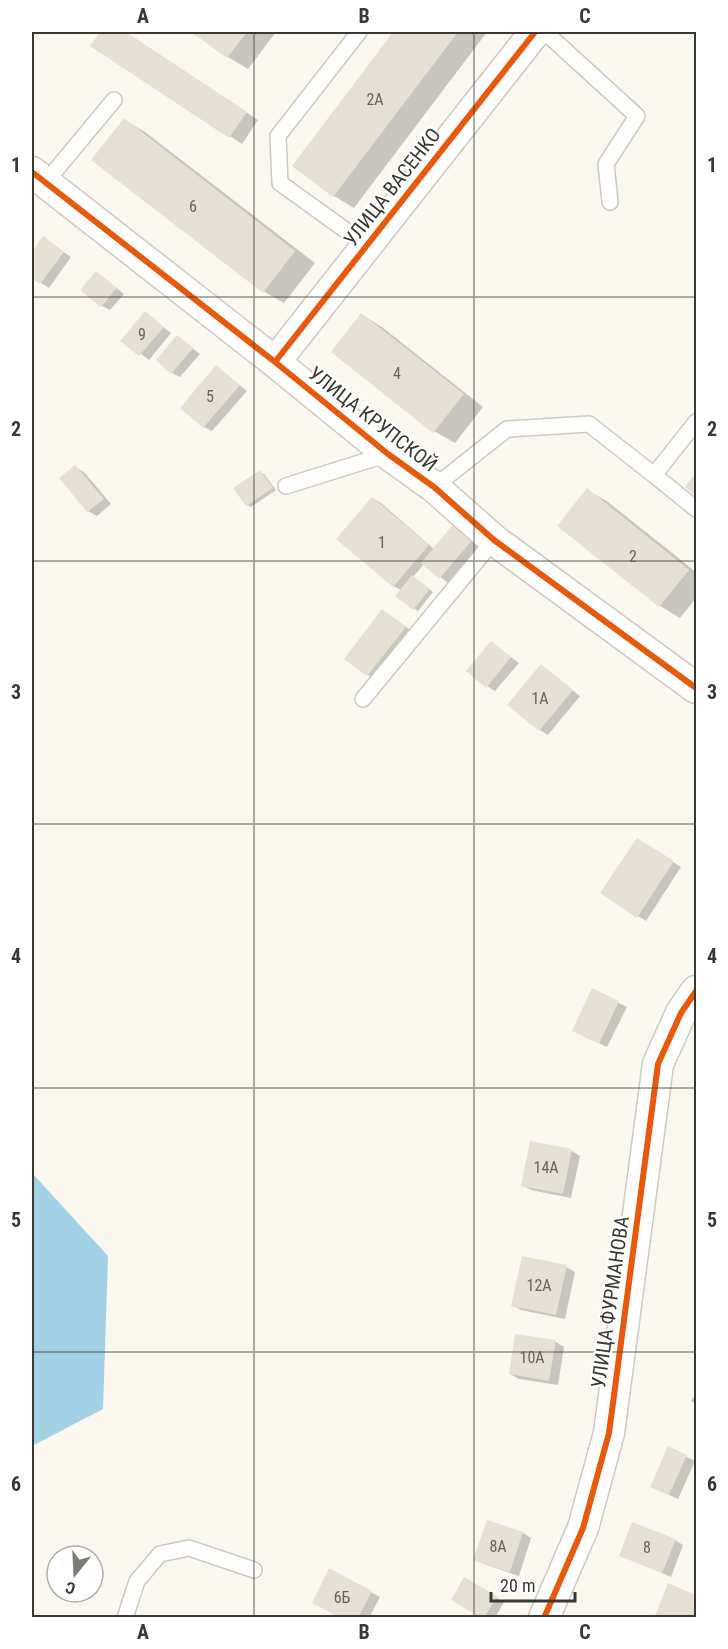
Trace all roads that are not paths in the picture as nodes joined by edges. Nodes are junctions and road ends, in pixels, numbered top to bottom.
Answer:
1 (359, 32) edge
2 (535, 32) edge
3 (545, 32) edge
4 (114, 100) dead end
5 (38, 178) edge
6 (610, 202) dead end
7 (366, 245) junction
8 (275, 362) junction
9 (696, 422) edge
10 (388, 454) junction
11 (654, 475) junction
12 (286, 486) dead end
13 (435, 487) junction
14 (696, 509) edge
15 (494, 540) junction
16 (696, 688) edge
17 (363, 699) dead end
18 (696, 991) edge
19 (254, 1569) dead end
20 (125, 1617) edge
21 (544, 1617) edge

1 - 7 lane
2 - 7 street, УЛИЦА ВАСЕНКО
3 - 6 lane
4 - 5 lane
5 - 8 street, УЛИЦА КРУПСКОЙ
7 - 8 street, УЛИЦА ВАСЕНКО
8 - 10 street, УЛИЦА КРУПСКОЙ
9 - 11 lane
10 - 12 lane
10 - 13 street, УЛИЦА КРУПСКОЙ
11 - 13 lane
11 - 14 lane
13 - 15 street, УЛИЦА КРУПСКОЙ
15 - 16 street, УЛИЦА КРУПСКОЙ
15 - 17 lane
18 - 21 street, УЛИЦА ФУРМАНОВА
19 - 20 lane

